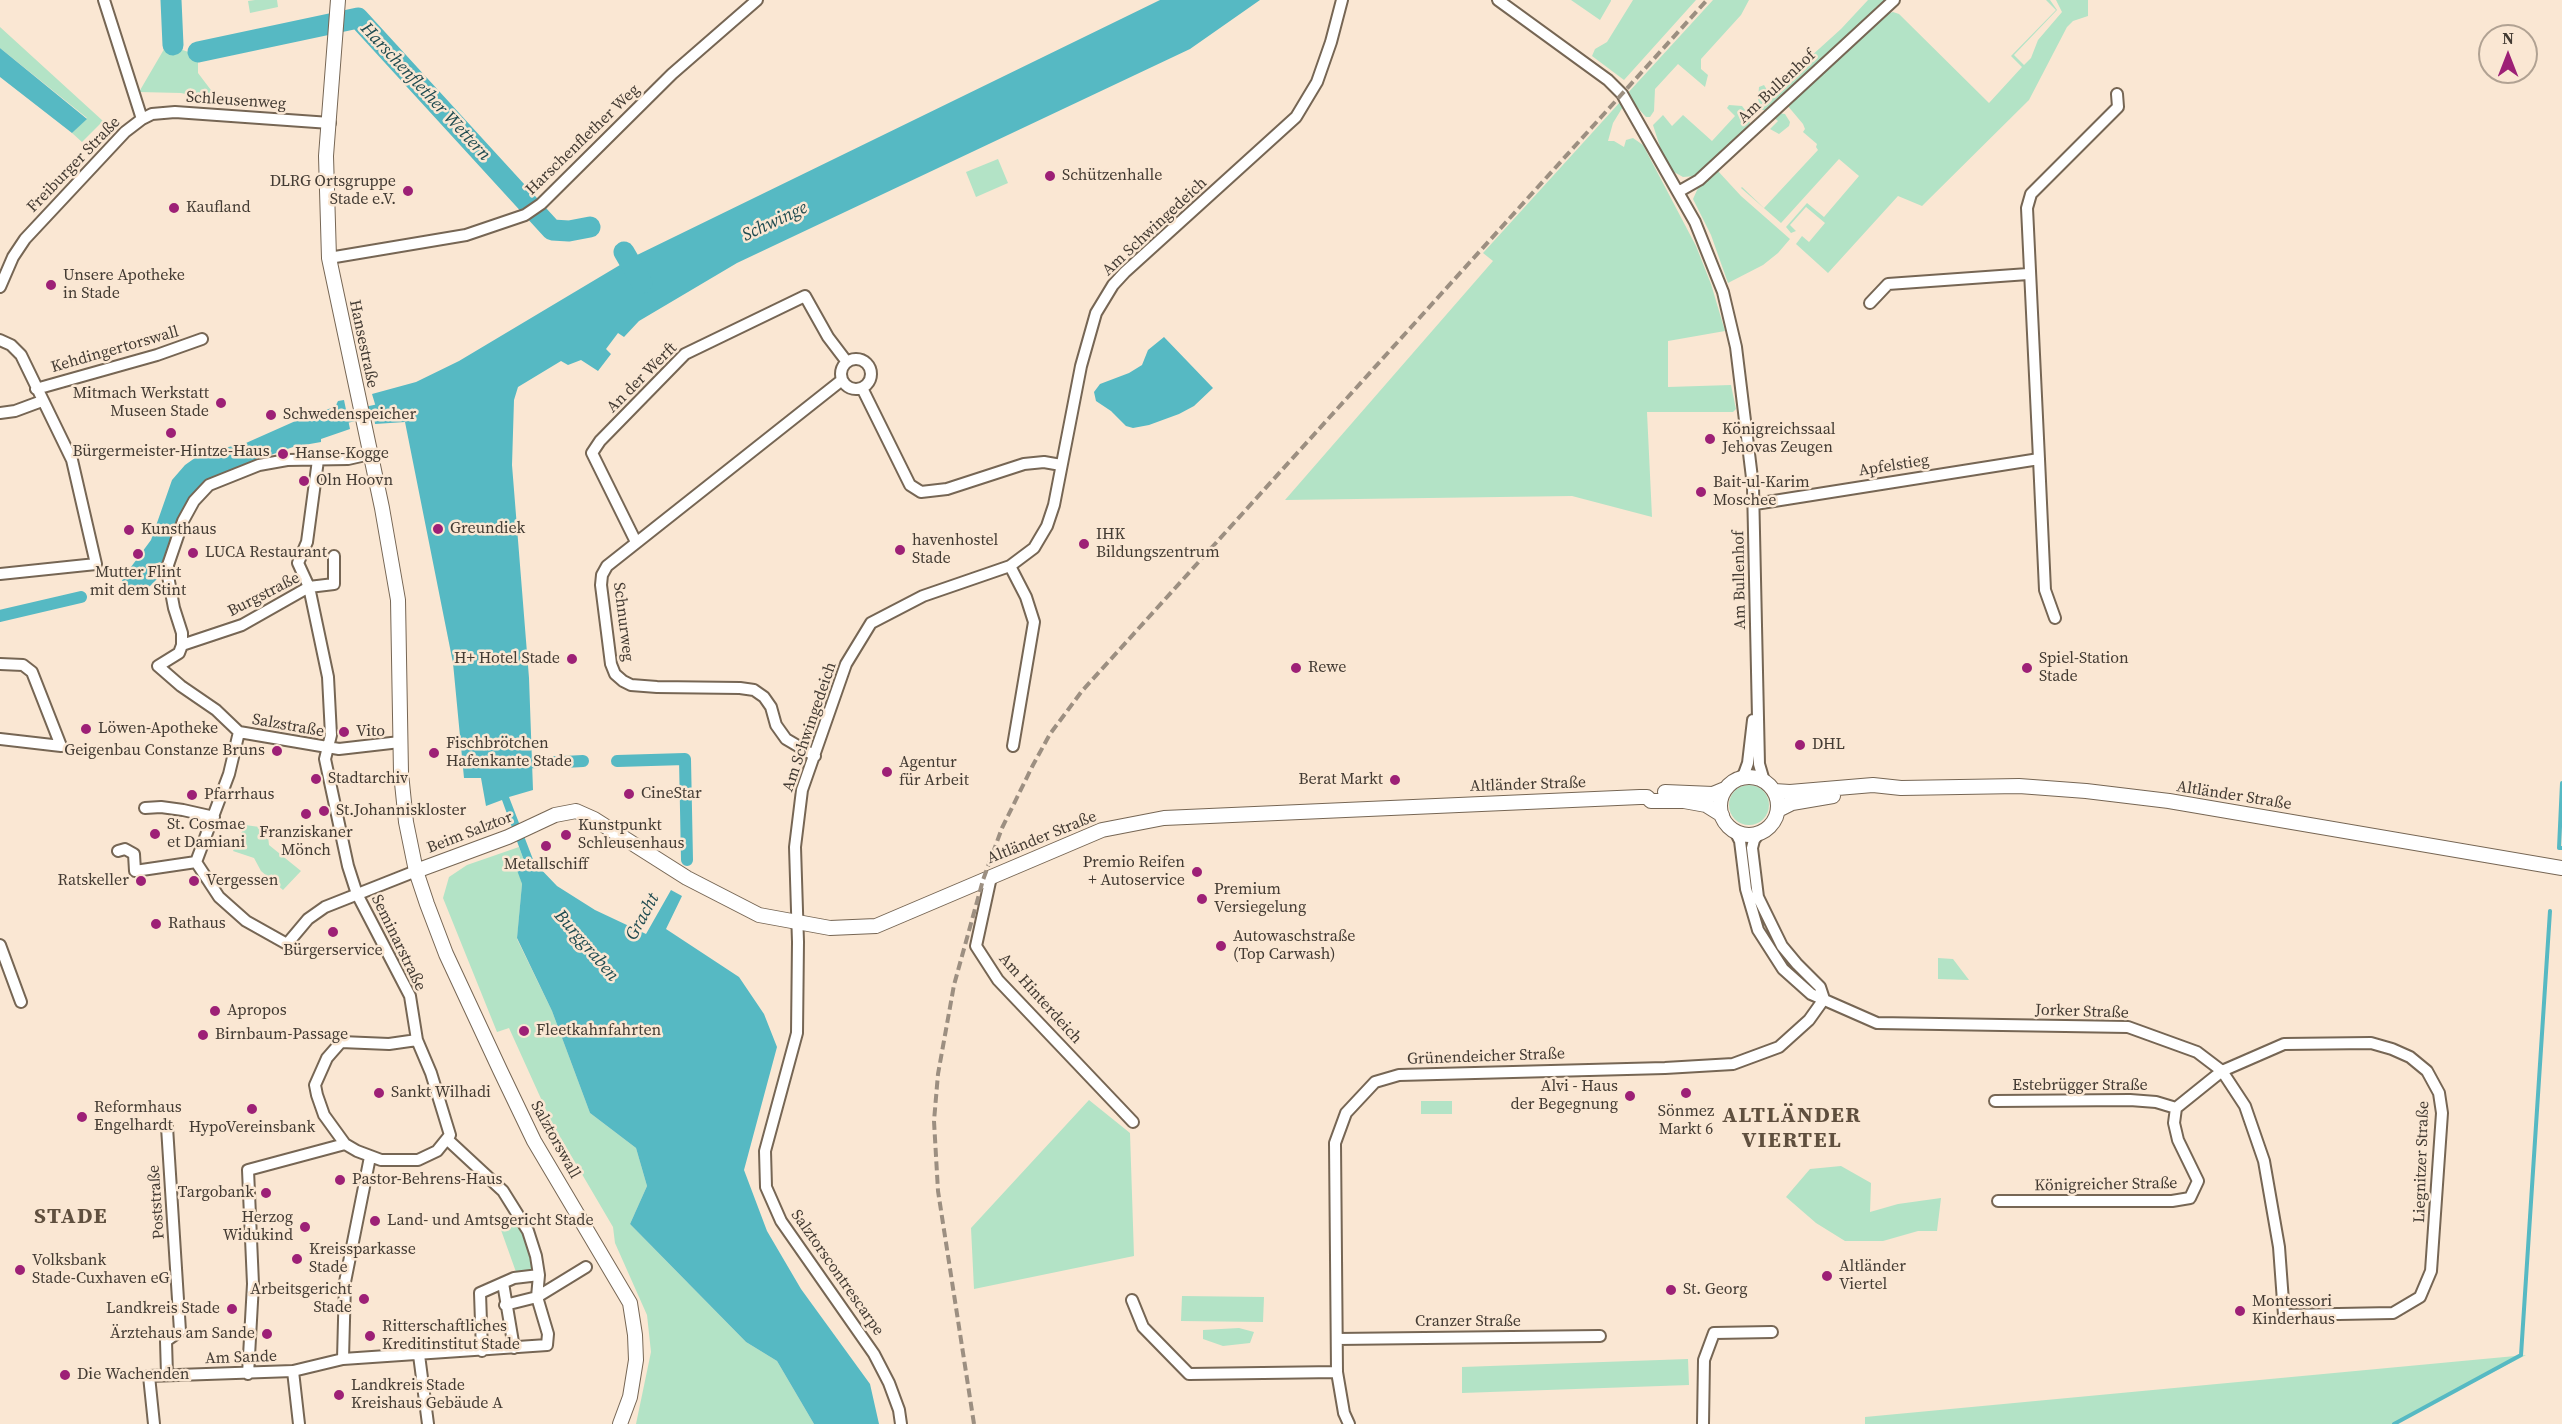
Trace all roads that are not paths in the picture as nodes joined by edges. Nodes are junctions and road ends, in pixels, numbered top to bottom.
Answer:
1 (104, 0) edge
2 (757, 0) edge
3 (1342, 0) edge
4 (1498, 0) edge
5 (1894, 0) edge
6 (337, 6) edge
7 (2117, 94) dead end
8 (142, 118) junction
9 (330, 123) junction
10 (1678, 192) junction
11 (329, 258) junction
12 (2028, 274) junction
13 (1, 281) edge
14 (1870, 303) dead end
15 (202, 339) dead end
16 (0, 340) edge
17 (847, 362) junction
18 (842, 380) junction
19 (862, 388) junction
20 (36, 389) junction
21 (42, 401) junction
22 (0, 413) edge
23 (370, 454) junction
24 (2039, 459) junction
25 (318, 460) junction
26 (1061, 465) junction
27 (1755, 504) junction
28 (636, 542) junction
29 (334, 556) dead end
30 (1010, 566) junction
31 (0, 574) edge
32 (309, 587) junction
33 (2055, 618) dead end
34 (182, 645) junction
35 (0, 664) edge
36 (1756, 693) junction
37 (239, 732) junction
38 (0, 739) edge
39 (400, 742) junction
40 (1012, 746) dead end
41 (328, 748) junction
42 (815, 756) junction
43 (1740, 778) junction
44 (1764, 781) junction
45 (1901, 788) junction
46 (1725, 789) junction
47 (1774, 791) junction
48 (1647, 797) junction
49 (145, 808) dead end
50 (1778, 810) junction
51 (1722, 815) junction
52 (214, 817) junction
53 (594, 819) joint
54 (1735, 831) junction
55 (1760, 832) junction
56 (118, 851) dead end
57 (196, 862) junction
58 (2560, 868) edge
59 (416, 871) junction
60 (991, 877) junction
61 (357, 894) junction
62 (798, 924) junction
63 (0, 945) edge
64 (1824, 999) junction
65 (21, 1002) dead end
66 (417, 1040) junction
67 (2222, 1071) junction
68 (1995, 1101) dead end
69 (2176, 1108) junction
70 (1133, 1122) dead end
71 (167, 1127) dead end
72 (448, 1140) junction
73 (345, 1144) junction
74 (370, 1157) junction
75 (1998, 1201) dead end
76 (586, 1267) dead end
77 (539, 1275) junction
78 (503, 1283) junction
79 (537, 1297) junction
80 (1132, 1300) dead end
81 (505, 1305) junction
82 (2284, 1314) joint
83 (1772, 1332) dead end
84 (1600, 1336) dead end
85 (1337, 1339) junction
86 (514, 1348) junction
87 (482, 1351) junction
88 (419, 1355) junction
89 (343, 1359) junction
90 (293, 1371) junction
91 (1337, 1372) junction
92 (248, 1374) junction
93 (167, 1375) junction
94 (154, 1424) edge
95 (299, 1424) edge
96 (428, 1424) edge
97 (620, 1424) edge
98 (901, 1424) edge
99 (1348, 1424) edge
100 (1703, 1424) edge

1 - 8 street, Freiburger Straße
2 - 11 street, Harschenflether Weg
3 - 26 street, Am Schwingedeich
4 - 10 street, Am Bullenhof
5 - 10 street, Am Bullenhof
6 - 9 main road, Hansestraße
7 - 12 street
8 - 9 street, Schleusenweg
8 - 13 street, Freiburger Straße
9 - 11 main road, Hansestraße
10 - 27 street, Am Bullenhof
11 - 23 main road, Hansestraße
12 - 14 street
12 - 24 street
15 - 20 street, Kehdingertorswall
16 - 20 street
17 - 18 street
17 - 19 street
17 - 28 street, An der Werft
18 - 19 street
18 - 28 street, Schnurweg
19 - 26 street
20 - 21 street
21 - 22 street
21 - 31 street
23 - 25 street
23 - 39 main road, Hansestraße
24 - 27 street, Apfelstieg
24 - 33 street
25 - 32 street, Seminarstraße
25 - 34 street
26 - 30 street, Am Schwingedeich
27 - 36 street, Am Bullenhof
28 - 42 street, Schnurweg
29 - 32 street, Burgstraße
30 - 40 street
30 - 42 street, Am Schwingedeich
32 - 34 street, Burgstraße
32 - 41 street, Seminarstraße
34 - 37 street, Salzstraße
35 - 38 street
36 - 43 street, Am Bullenhof
36 - 44 street, Am Bullenhof
37 - 41 street, Salzstraße
37 - 52 street
39 - 41 street, Salzstraße
39 - 59 main road, Hansestraße
41 - 61 street, Seminarstraße
42 - 62 street, Am Schwingedeich
43 - 44 main road
43 - 46 main road
44 - 47 main road
45 - 47 main road, Altländer Straße
45 - 50 main road, Altländer Straße
45 - 58 main road, Altländer Straße
46 - 48 main road, Altländer Straße
46 - 51 main road
47 - 50 main road
48 - 51 main road, Altländer Straße
48 - 60 main road, Altländer Straße
49 - 52 street
50 - 55 main road
51 - 54 main road
52 - 57 street
53 - 59 main road, Beim Salztor
53 - 62 main road, Altländer Straße
54 - 55 main road
54 - 64 street, Jorker Straße
55 - 64 street
56 - 57 street
57 - 61 street, Beim Salztor
59 - 61 street, Beim Salztor
59 - 97 main road, Salztorswall
60 - 62 main road, Altländer Straße
60 - 70 street, Am Hinterdeich
61 - 66 street, Seminarstraße
62 - 98 street, Salztorscontrescarpe
63 - 65 street
64 - 67 street, Jorker Straße
64 - 85 street, Grünendeicher Straße
66 - 72 street
66 - 73 street
67 - 69 street
67 - 82 street, Jorker Straße
67 - 82 street, Liegnitzer Straße
68 - 69 street, Estebrügger Straße
69 - 75 street, Königreicher Straße
71 - 93 street, Poststraße
72 - 74 street
72 - 77 street
73 - 74 street
73 - 92 street
74 - 89 street
76 - 79 street
77 - 78 street
77 - 79 street
78 - 81 street
78 - 87 street
79 - 81 street
79 - 86 street
80 - 91 street
81 - 86 street
83 - 100 street
84 - 85 street, Cranzer Straße
85 - 91 street, Grünendeicher Straße
86 - 87 street
87 - 88 street
88 - 89 street
88 - 96 street
89 - 90 street
90 - 92 street, Am Sande
90 - 95 street, Am Sande
91 - 99 street, Grünendeicher Straße
92 - 93 street, Am Sande
93 - 94 street, Am Sande

